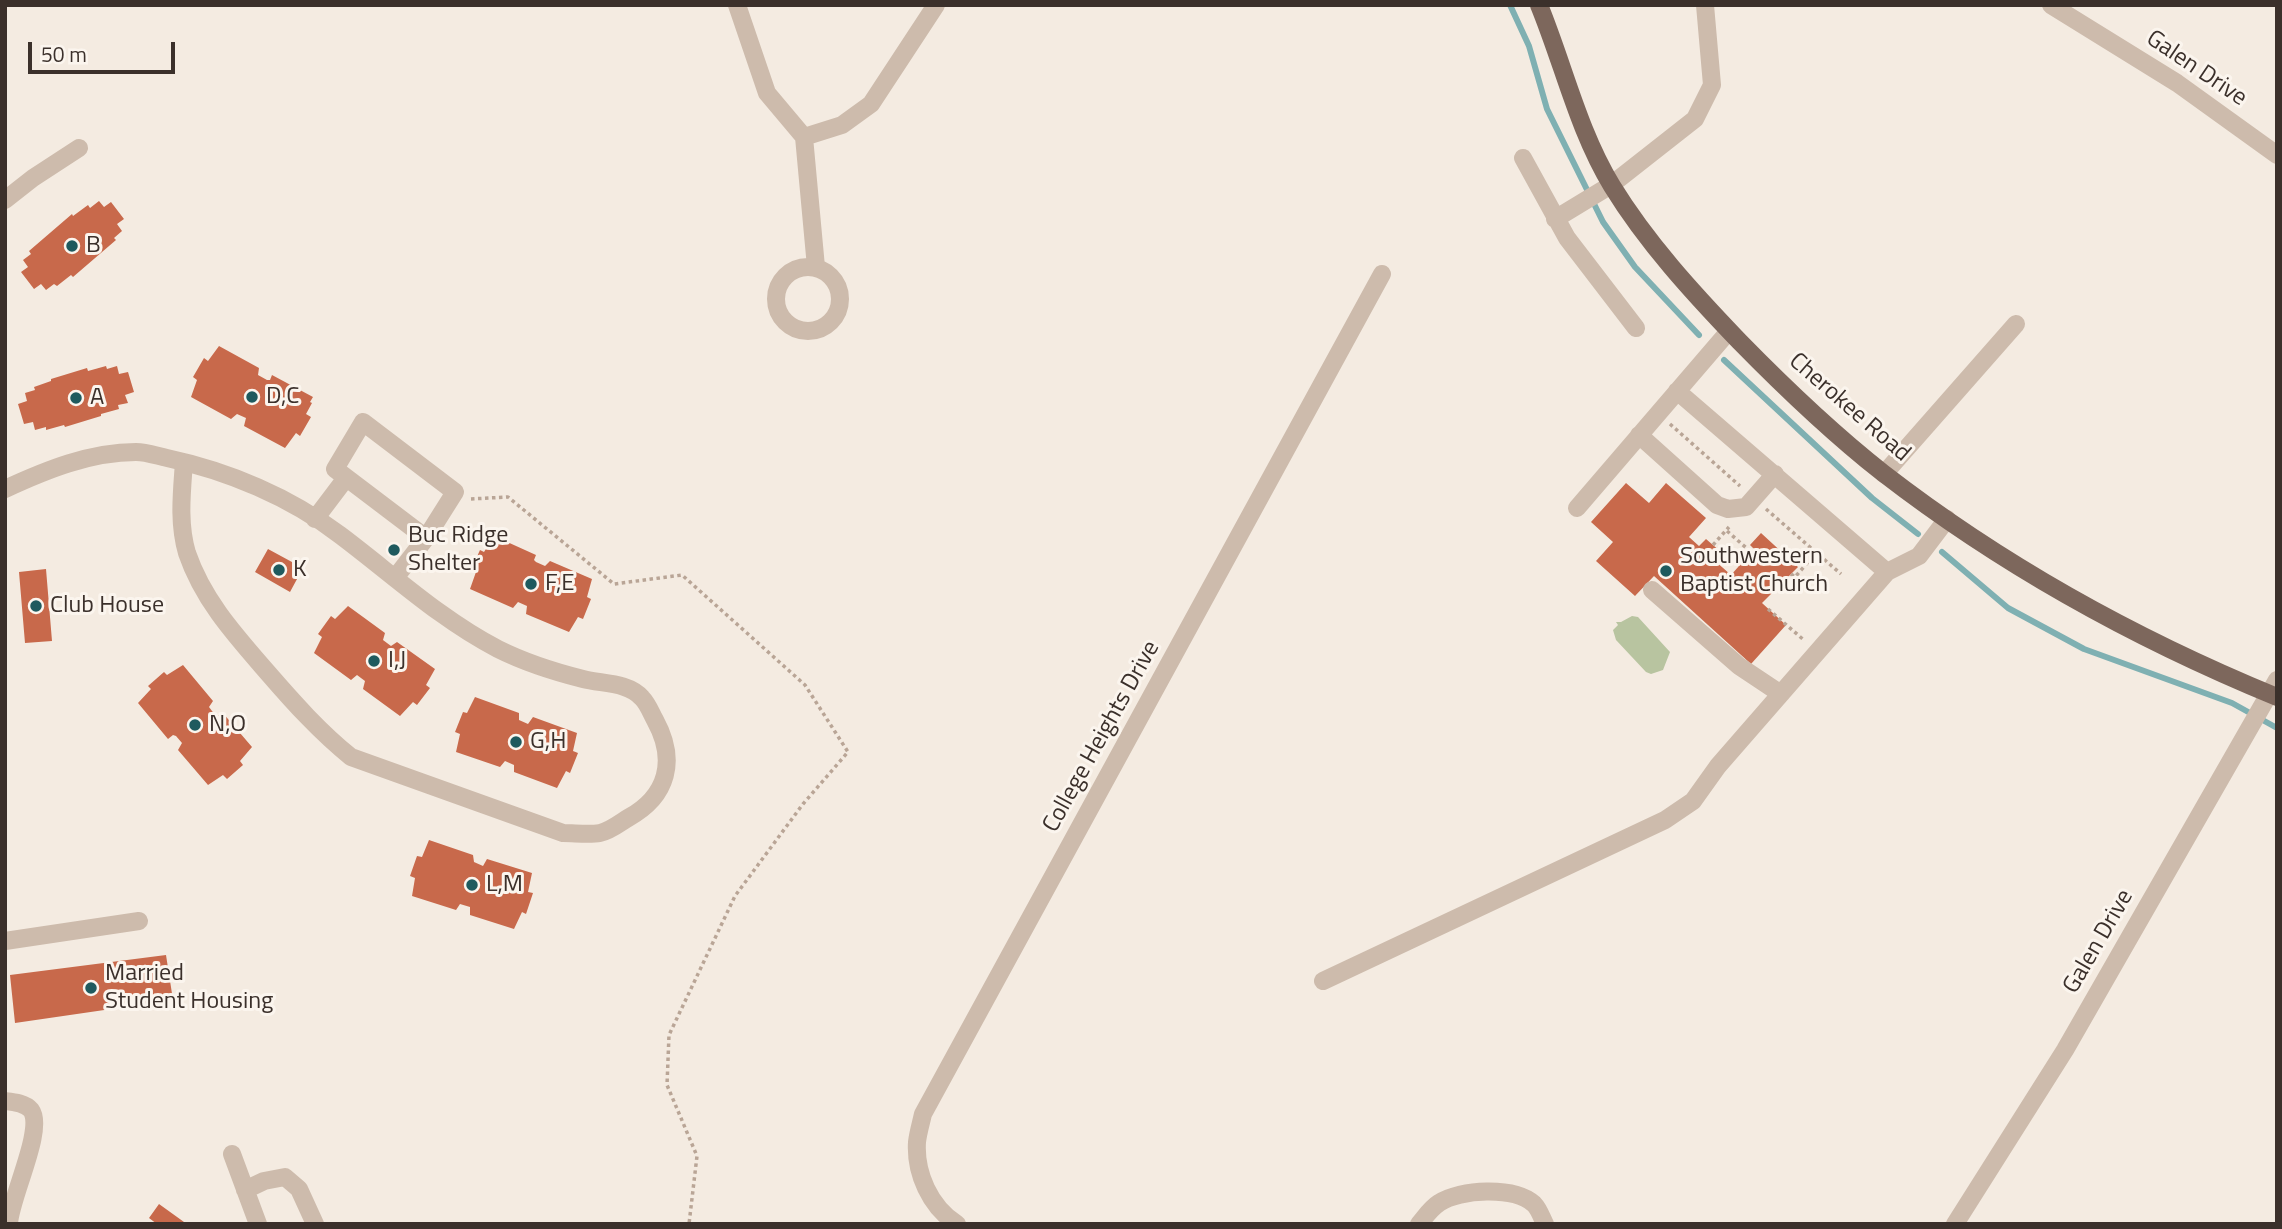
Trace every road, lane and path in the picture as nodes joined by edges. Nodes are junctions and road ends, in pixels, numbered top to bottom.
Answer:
1 (737, 5) edge
2 (936, 5) edge
3 (1539, 5) edge
4 (1705, 5) edge
5 (2051, 5) edge
6 (804, 137) junction
7 (79, 148) dead end
8 (2277, 155) edge
9 (1523, 159) dead end
10 (1611, 185) junction
11 (5, 200) edge
12 (1555, 219) junction
13 (816, 267) dead end
14 (1382, 274) dead end
15 (2017, 324) dead end
16 (1636, 328) dead end
17 (1730, 331) junction
18 (1677, 391) junction
19 (1657, 413) junction
20 (1639, 435) junction
21 (184, 461) junction
22 (1775, 474) junction
23 (1884, 474) junction
24 (346, 478) junction
25 (5, 489) edge
26 (462, 495) junction
27 (1754, 498) junction
28 (1577, 508) dead end
29 (315, 519) junction
30 (1947, 519) junction
31 (1732, 524) dead end
32 (426, 538) junction
33 (1713, 545) dead end
34 (1816, 553) junction
35 (1887, 572) junction
36 (1791, 574) dead end
37 (1841, 575) dead end
38 (395, 578) junction
39 (1653, 590) dead end
40 (1769, 608) dead end
41 (1817, 652) junction
42 (2274, 690) edge
43 (1781, 694) junction
44 (139, 920) dead end
45 (5, 941) edge
46 (1323, 981) dead end
47 (5, 1101) edge
48 (232, 1154) dead end
49 (245, 1189) junction
50 (9, 1224) edge
51 (258, 1224) edge
52 (314, 1224) edge
53 (689, 1224) edge
54 (957, 1224) edge
55 (1419, 1224) edge
56 (1545, 1224) edge
57 (1955, 1224) edge

1 - 6 street
2 - 6 street
3 - 10 main road, Cherokee Road
4 - 10 street
5 - 8 street, Galen Drive
6 - 13 street
7 - 11 street
9 - 12 street
10 - 12 street
10 - 17 main road, Cherokee Road
12 - 16 street
14 - 54 street, College Heights Drive
15 - 23 street
17 - 18 street
17 - 23 main road, Cherokee Road
18 - 19 street
18 - 22 street
19 - 20 street
19 - 27 path
20 - 27 street
20 - 28 street
21 - 25 street
21 - 29 street
21 - 38 street
22 - 27 street
22 - 35 street
23 - 30 main road, Cherokee Road
24 - 26 street
24 - 29 street
24 - 32 street
26 - 32 street
26 - 53 path
27 - 34 path
29 - 38 street
30 - 35 street
30 - 42 main road, Cherokee Road
31 - 33 path
32 - 38 street
34 - 36 path
34 - 37 path
35 - 41 street
39 - 43 street
40 - 41 path
41 - 43 street
42 - 57 street, Galen Drive
43 - 46 street
44 - 45 street
47 - 50 street
48 - 49 street
49 - 51 street
49 - 52 street
55 - 56 street

